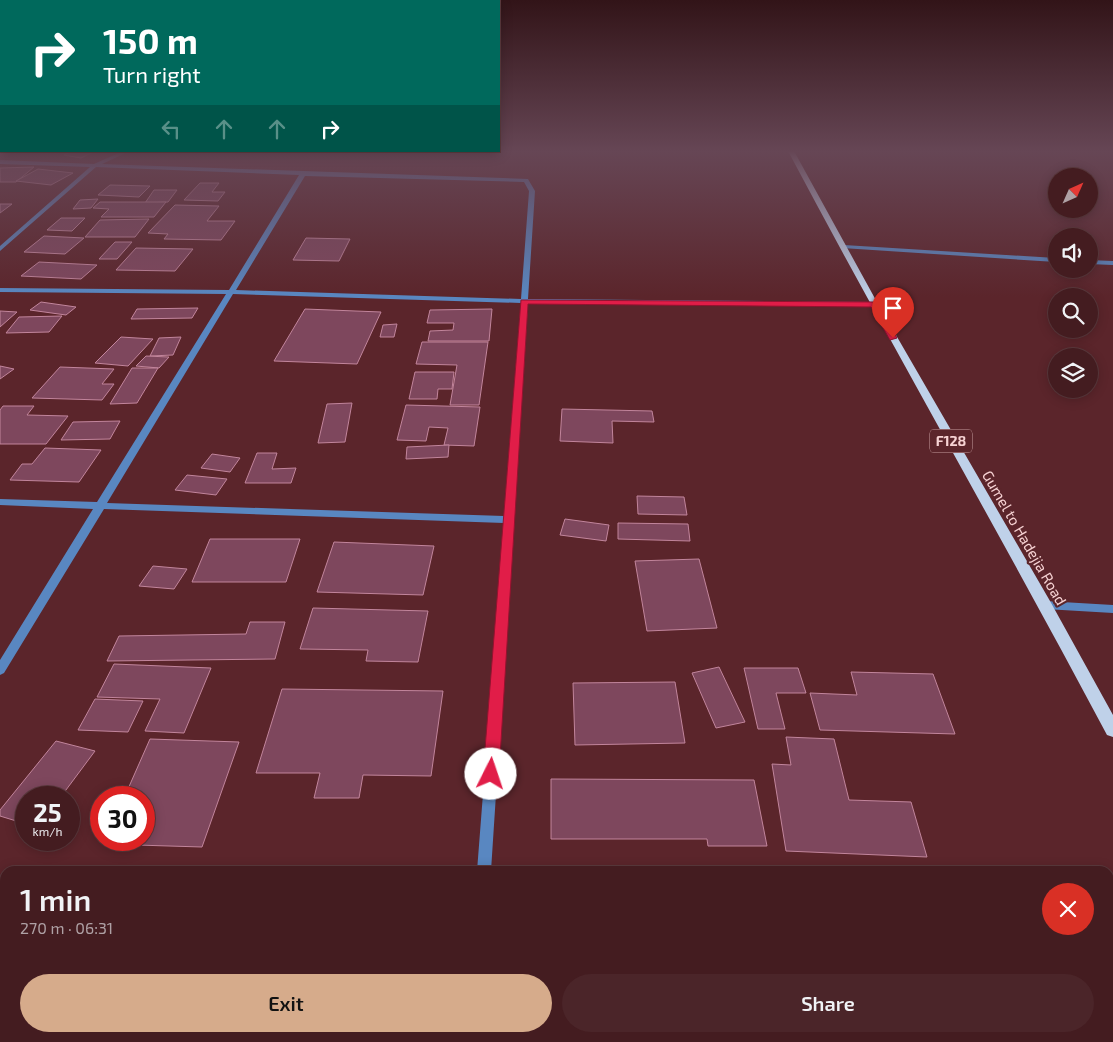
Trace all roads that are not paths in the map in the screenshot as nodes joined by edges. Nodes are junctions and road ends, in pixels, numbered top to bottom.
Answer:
1 (56, 200) edge
2 (287, 200) edge
3 (531, 200) edge
4 (818, 200) edge
5 (844, 247) junction
6 (0, 249) edge
7 (1048, 260) edge
8 (1098, 262) edge
9 (1113, 263) edge
10 (0, 290) edge
11 (231, 292) junction
12 (524, 301) junction
13 (874, 304) junction
14 (0, 502) edge
15 (101, 505) junction
16 (509, 520) junction
17 (1044, 605) junction
18 (1113, 609) edge
19 (0, 670) edge
20 (1113, 730) edge
21 (484, 866) edge

1 - 6 street
2 - 11 street
3 - 12 street
4 - 5 main road, Gumel to Hadejia Road / F128
5 - 7 street
5 - 13 main road, Gumel to Hadejia Road / F128
8 - 9 street
10 - 11 street
11 - 12 street
11 - 15 street
12 - 13 street
12 - 16 street
13 - 17 main road, Gumel to Hadejia Road / F128
14 - 15 street
15 - 16 street
15 - 19 street
16 - 21 street
17 - 18 street
17 - 20 main road, Gumel to Hadejia Road / F128

